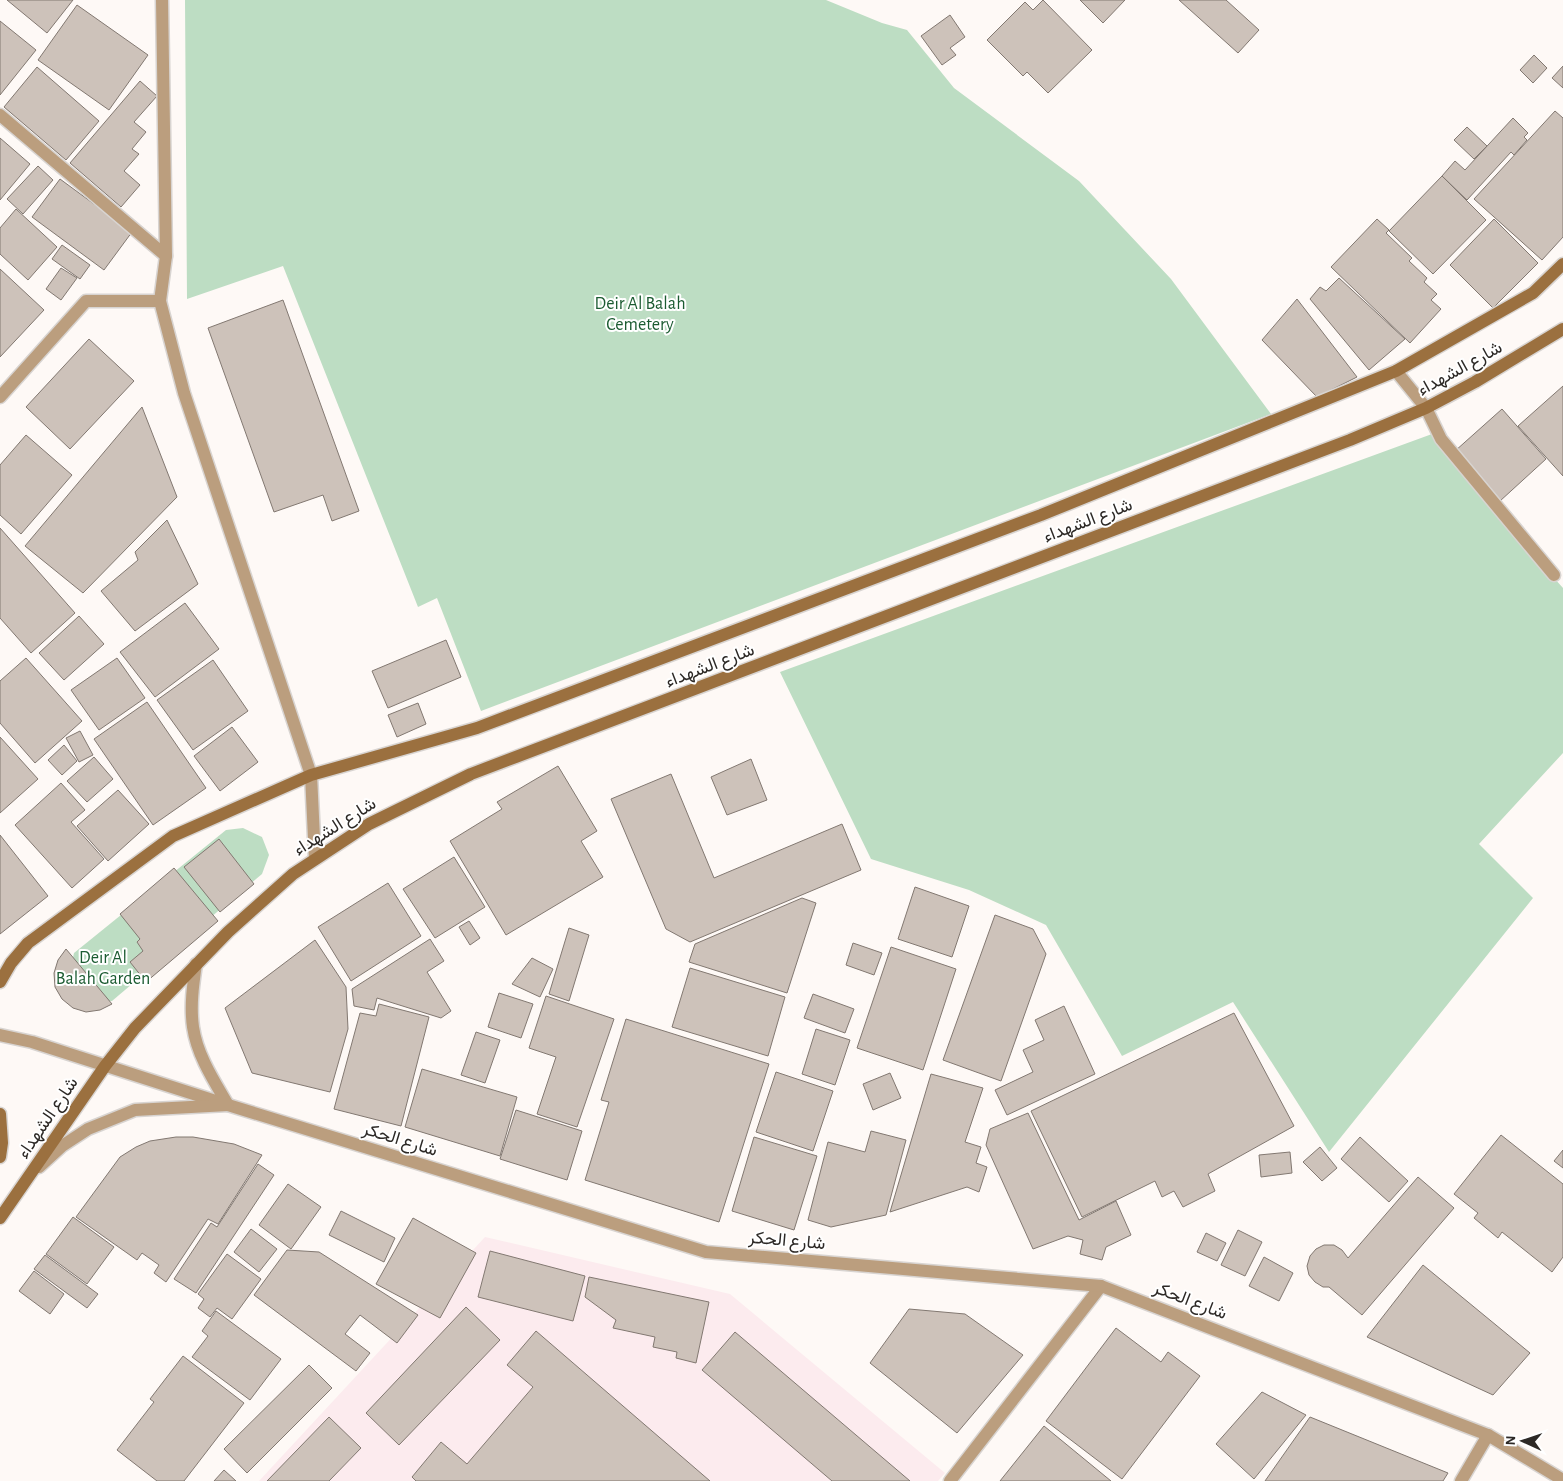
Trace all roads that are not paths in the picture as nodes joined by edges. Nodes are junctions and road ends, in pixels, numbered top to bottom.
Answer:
1 (162, 0) edge
2 (0, 115) edge
3 (166, 256) junction
4 (1563, 264) edge
5 (160, 301) junction
6 (1563, 329) edge
7 (1396, 372) junction
8 (0, 397) edge
9 (1426, 408) junction
10 (1554, 575) dead end
11 (312, 775) junction
12 (315, 859) junction
13 (196, 964) junction
14 (0, 982) edge
15 (0, 1034) edge
16 (105, 1066) junction
17 (228, 1105) junction
18 (0, 1114) edge
19 (0, 1157) edge
20 (33, 1172) junction
21 (0, 1218) edge
22 (1101, 1286) junction
23 (1488, 1435) junction
24 (1563, 1480) edge
25 (950, 1481) edge
26 (1461, 1481) edge

1 - 3 street
2 - 3 street
3 - 5 street
4 - 7 main road, شارع الشهداء
5 - 8 street
5 - 11 street
6 - 9 main road, شارع الشهداء
7 - 9 street
7 - 11 main road, شارع الشهداء
9 - 10 street
9 - 12 main road, شارع الشهداء
11 - 12 street
11 - 14 main road, شارع الشهداء
12 - 13 main road, شارع الشهداء
13 - 16 main road, شارع الشهداء
13 - 17 street
15 - 16 street, شارع الحكر
16 - 17 street, شارع الحكر
16 - 20 main road, شارع الشهداء
17 - 20 street
17 - 22 street, شارع الحكر
18 - 19 main road, شارع الشهداء
20 - 21 main road, شارع الشهداء
22 - 23 street, شارع الحكر
22 - 25 street
23 - 24 street, شارع الحكر
23 - 26 street

